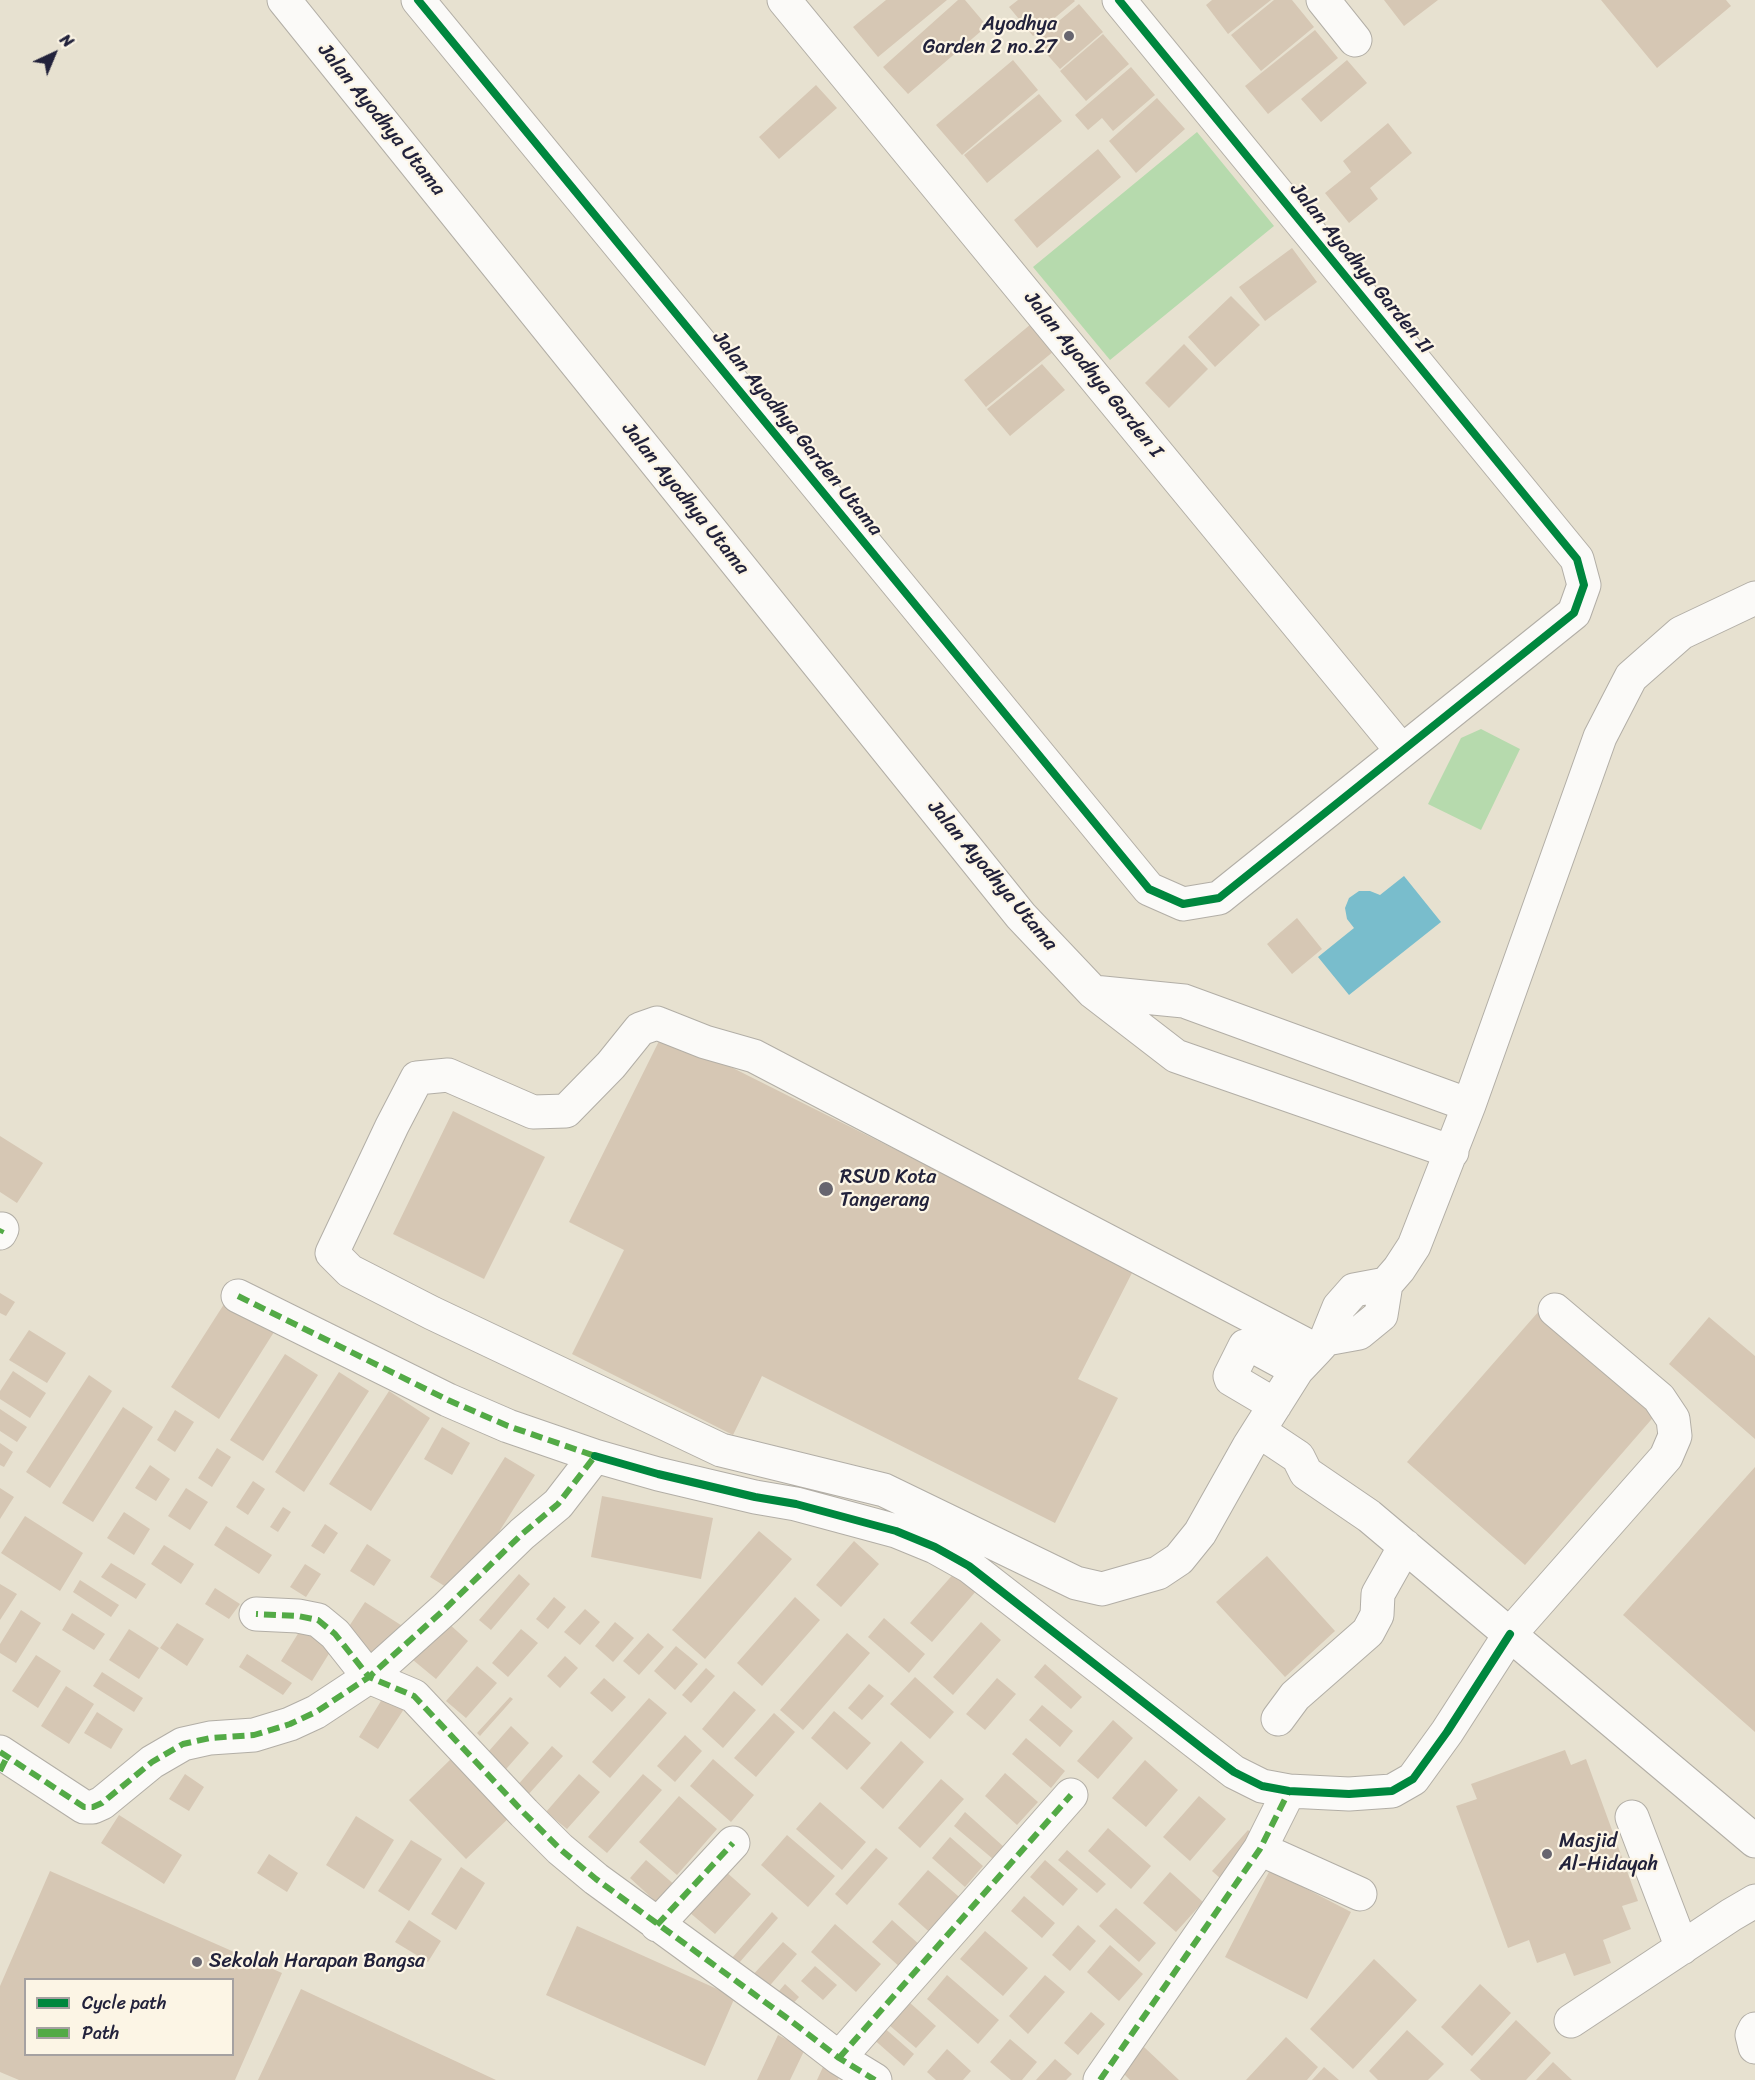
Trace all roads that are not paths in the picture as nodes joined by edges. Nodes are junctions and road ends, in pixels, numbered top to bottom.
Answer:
1 (284, 0) edge
2 (418, 0) edge
3 (784, 0) edge
4 (1119, 0) edge
5 (1323, 0) edge
6 (1355, 40) dead end
7 (1755, 598) edge
8 (1402, 751) junction
9 (1093, 993) junction
10 (1469, 1105) junction
11 (1452, 1152) junction
12 (238, 1296) dead end
13 (1555, 1310) dead end
14 (1313, 1353) junction
15 (1261, 1427) junction
16 (595, 1456) junction
17 (1405, 1546) junction
18 (256, 1614) dead end
19 (1510, 1634) junction
20 (369, 1677) junction
21 (1278, 1719) dead end
22 (2, 1760) edge
23 (1288, 1791) junction
24 (1071, 1795) dead end
25 (1632, 1817) dead end
26 (1755, 1840) edge
27 (733, 1843) dead end
28 (1260, 1849) junction
29 (1360, 1894) dead end
30 (1755, 1900) edge
31 (657, 1925) junction
32 (1682, 1947) junction
33 (1571, 2021) dead end
34 (1755, 2029) edge
35 (1755, 2047) edge
36 (839, 2058) junction
37 (875, 2080) edge
38 (1100, 2080) edge

1 - 9 street, Jalan Ayodhya Utama
2 - 8 street, Jalan Ayodhya Garden Utama
3 - 8 street, Jalan Ayodhya Garden I
4 - 8 street, Jalan Ayodhya Garden II
5 - 6 street
7 - 10 street
9 - 10 street
9 - 11 street, Jalan Ayodhya Utama
10 - 11 street
11 - 14 street
12 - 16 street
13 - 19 street
14 - 15 street
14 - 15 street
14 - 15 street
15 - 17 street
16 - 20 street
16 - 23 street
17 - 19 street
17 - 21 street
18 - 20 street
19 - 23 street
19 - 26 street
20 - 22 street
20 - 31 street
23 - 28 street
24 - 36 street
25 - 32 street
27 - 31 street
28 - 29 street
28 - 38 street
30 - 32 street
31 - 36 street
32 - 33 street
34 - 35 street
36 - 37 street

